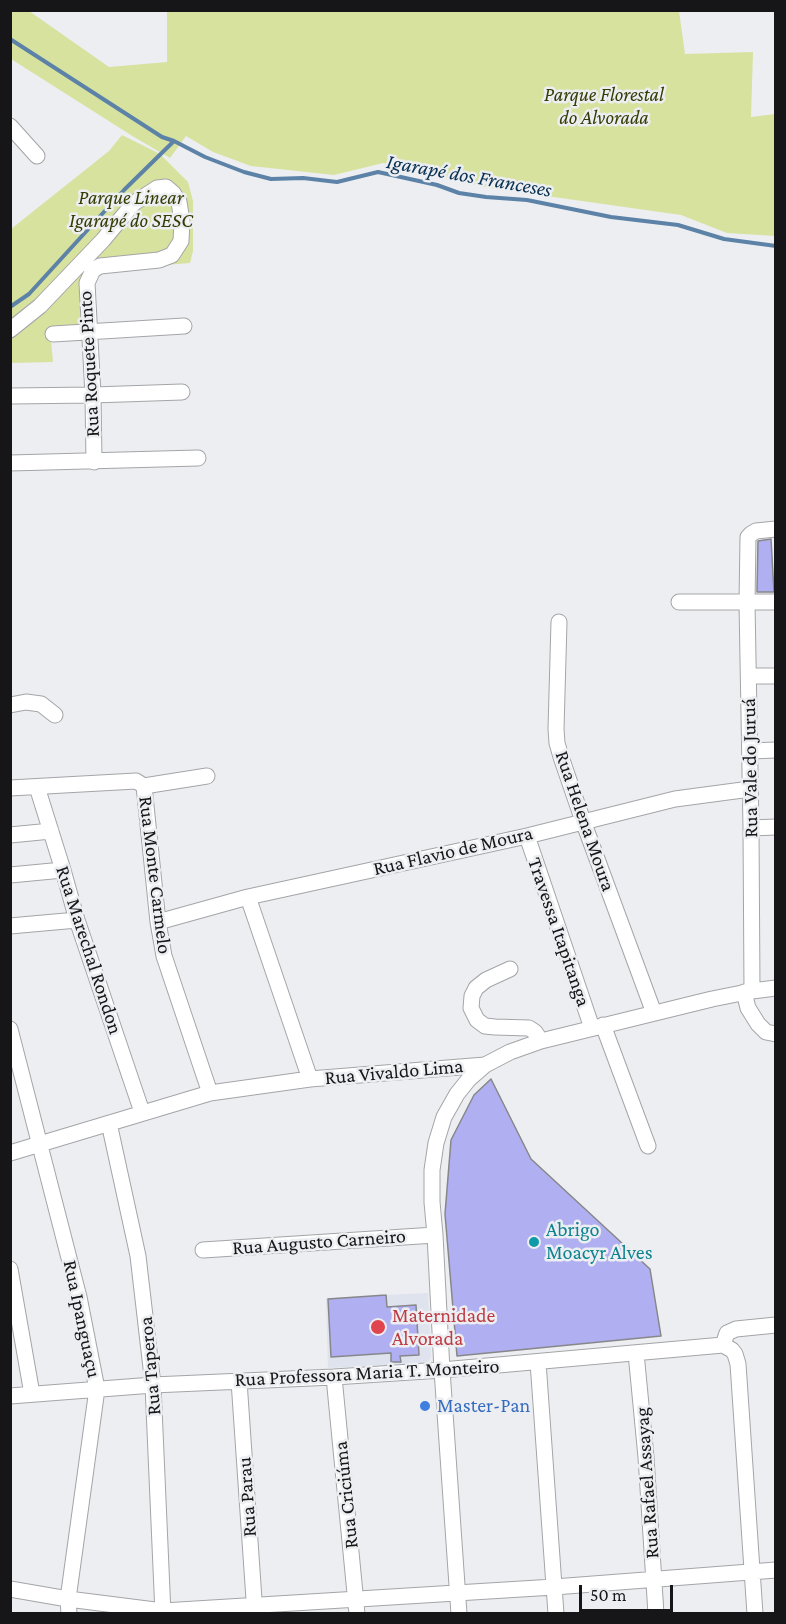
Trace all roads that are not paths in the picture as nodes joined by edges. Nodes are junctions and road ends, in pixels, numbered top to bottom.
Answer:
1 (10, 126) edge
2 (37, 156) dead end
3 (70, 275) junction
4 (87, 283) junction
5 (184, 326) dead end
6 (10, 330) edge
7 (89, 331) junction
8 (53, 334) dead end
9 (183, 392) dead end
10 (93, 395) junction
11 (10, 396) edge
12 (198, 458) dead end
13 (94, 462) junction
14 (10, 463) edge
15 (776, 529) edge
16 (679, 602) dead end
17 (776, 602) edge
18 (747, 603) junction
19 (559, 622) dead end
20 (749, 676) junction
21 (776, 676) edge
22 (10, 705) edge
23 (55, 715) dead end
24 (776, 750) edge
25 (750, 751) junction
26 (207, 776) dead end
27 (144, 786) junction
28 (37, 787) junction
29 (10, 788) edge
30 (750, 789) junction
31 (583, 821) junction
32 (776, 827) edge
33 (751, 828) junction
34 (51, 831) junction
35 (10, 835) edge
36 (526, 836) junction
37 (63, 870) junction
38 (10, 875) edge
39 (248, 897) junction
40 (76, 920) junction
41 (158, 922) junction
42 (10, 926) edge
43 (510, 969) dead end
44 (776, 988) edge
45 (748, 992) junction
46 (654, 1013) junction
47 (598, 1027) junction
48 (10, 1029) edge
49 (776, 1034) edge
50 (541, 1041) junction
51 (485, 1065) junction
52 (310, 1079) junction
53 (210, 1093) junction
54 (142, 1113) junction
55 (109, 1123) junction
56 (40, 1144) junction
57 (648, 1146) dead end
58 (10, 1153) edge
59 (435, 1235) junction
60 (203, 1250) dead end
61 (10, 1269) edge
62 (776, 1325) edge
63 (723, 1345) junction
64 (636, 1353) junction
65 (538, 1362) junction
66 (442, 1370) junction
67 (334, 1377) junction
68 (239, 1381) junction
69 (153, 1384) junction
70 (97, 1389) junction
71 (32, 1394) junction
72 (10, 1396) edge
73 (776, 1570) edge
74 (753, 1571) junction
75 (654, 1579) junction
76 (554, 1587) junction
77 (10, 1589) edge
78 (458, 1593) junction
79 (68, 1606) edge
80 (357, 1606) edge
81 (255, 1610) edge
82 (163, 1612) edge
83 (459, 1614) edge
84 (556, 1614) edge
85 (656, 1614) edge
86 (755, 1614) edge

1 - 2 street
3 - 4 street, Rua Roquete Pinto
3 - 4 street
3 - 6 street
4 - 7 street, Rua Roquete Pinto
5 - 7 street
7 - 8 street
7 - 10 street, Rua Roquete Pinto
9 - 10 street
10 - 11 street
10 - 13 street, Rua Roquete Pinto
12 - 13 street
13 - 14 street
15 - 18 street, Rua Vale do Juruá
16 - 18 street
17 - 18 street
18 - 20 street, Rua Vale do Juruá
19 - 31 street, Rua Helena Moura
20 - 21 street
20 - 25 street, Rua Vale do Juruá
22 - 23 street
24 - 25 street
25 - 30 street, Rua Vale do Juruá
26 - 27 street
27 - 28 street, Rua Monte Carmelo
27 - 41 street, Rua Monte Carmelo
28 - 29 street, Rua Monte Carmelo
28 - 34 street, Rua Marechal Rondon
30 - 31 street, Rua Flavio de Moura
30 - 33 street, Rua Vale do Juruá
31 - 36 street, Rua Flavio de Moura
31 - 46 street, Rua Helena Moura
32 - 33 street
33 - 45 street, Rua Vale do Juruá
34 - 35 street
34 - 37 street, Rua Marechal Rondon
36 - 39 street, Rua Flavio de Moura
36 - 47 street, Travessa Itapitanga
37 - 38 street
37 - 40 street, Rua Marechal Rondon
39 - 41 street, Rua Flavio de Moura
39 - 52 street
40 - 42 street
40 - 54 street, Rua Marechal Rondon
41 - 53 street, Rua Monte Carmelo
43 - 50 street
44 - 45 street, Rua Vivaldo Lima
45 - 46 street, Rua Vivaldo Lima
45 - 49 street
46 - 47 street, Rua Vivaldo Lima
47 - 50 street, Rua Vivaldo Lima
47 - 57 street, Travessa Itapitanga
48 - 56 street, Rua Ipanguaçu
50 - 51 street, Rua Vivaldo Lima
51 - 52 street, Rua Vivaldo Lima
51 - 59 street
52 - 53 street, Rua Vivaldo Lima
53 - 54 street, Rua Vivaldo Lima
54 - 55 street, Rua Vivaldo Lima
55 - 56 street, Rua Vivaldo Lima
55 - 69 street, Rua Taperoa
56 - 58 street, Rua Vivaldo Lima
56 - 70 street, Rua Ipanguaçu
59 - 60 street, Rua Augusto Carneiro
59 - 66 street
61 - 71 street
62 - 63 street
63 - 64 street, Rua Professora Maria T. Monteiro
63 - 74 street
64 - 65 street, Rua Professora Maria T. Monteiro
64 - 75 street, Rua Rafael Assayag
65 - 66 street, Rua Professora Maria T. Monteiro
65 - 76 street
66 - 67 street, Rua Professora Maria T. Monteiro
66 - 78 street
67 - 68 street, Rua Professora Maria T. Monteiro
67 - 80 street, Rua Criciúma
68 - 69 street, Rua Professora Maria T. Monteiro
68 - 81 street, Rua Parau
69 - 70 street, Rua Professora Maria T. Monteiro
69 - 82 street, Rua Taperoa
70 - 71 street, Rua Professora Maria T. Monteiro
70 - 79 street, Rua Ipanguaçu
71 - 72 street, Rua Professora Maria T. Monteiro
73 - 74 street
74 - 75 street
74 - 86 street
75 - 76 street
75 - 85 street, Rua Rafael Assayag
76 - 78 street
76 - 84 street
77 - 79 street
78 - 80 street
78 - 83 street
79 - 82 street
80 - 81 street
81 - 82 street

